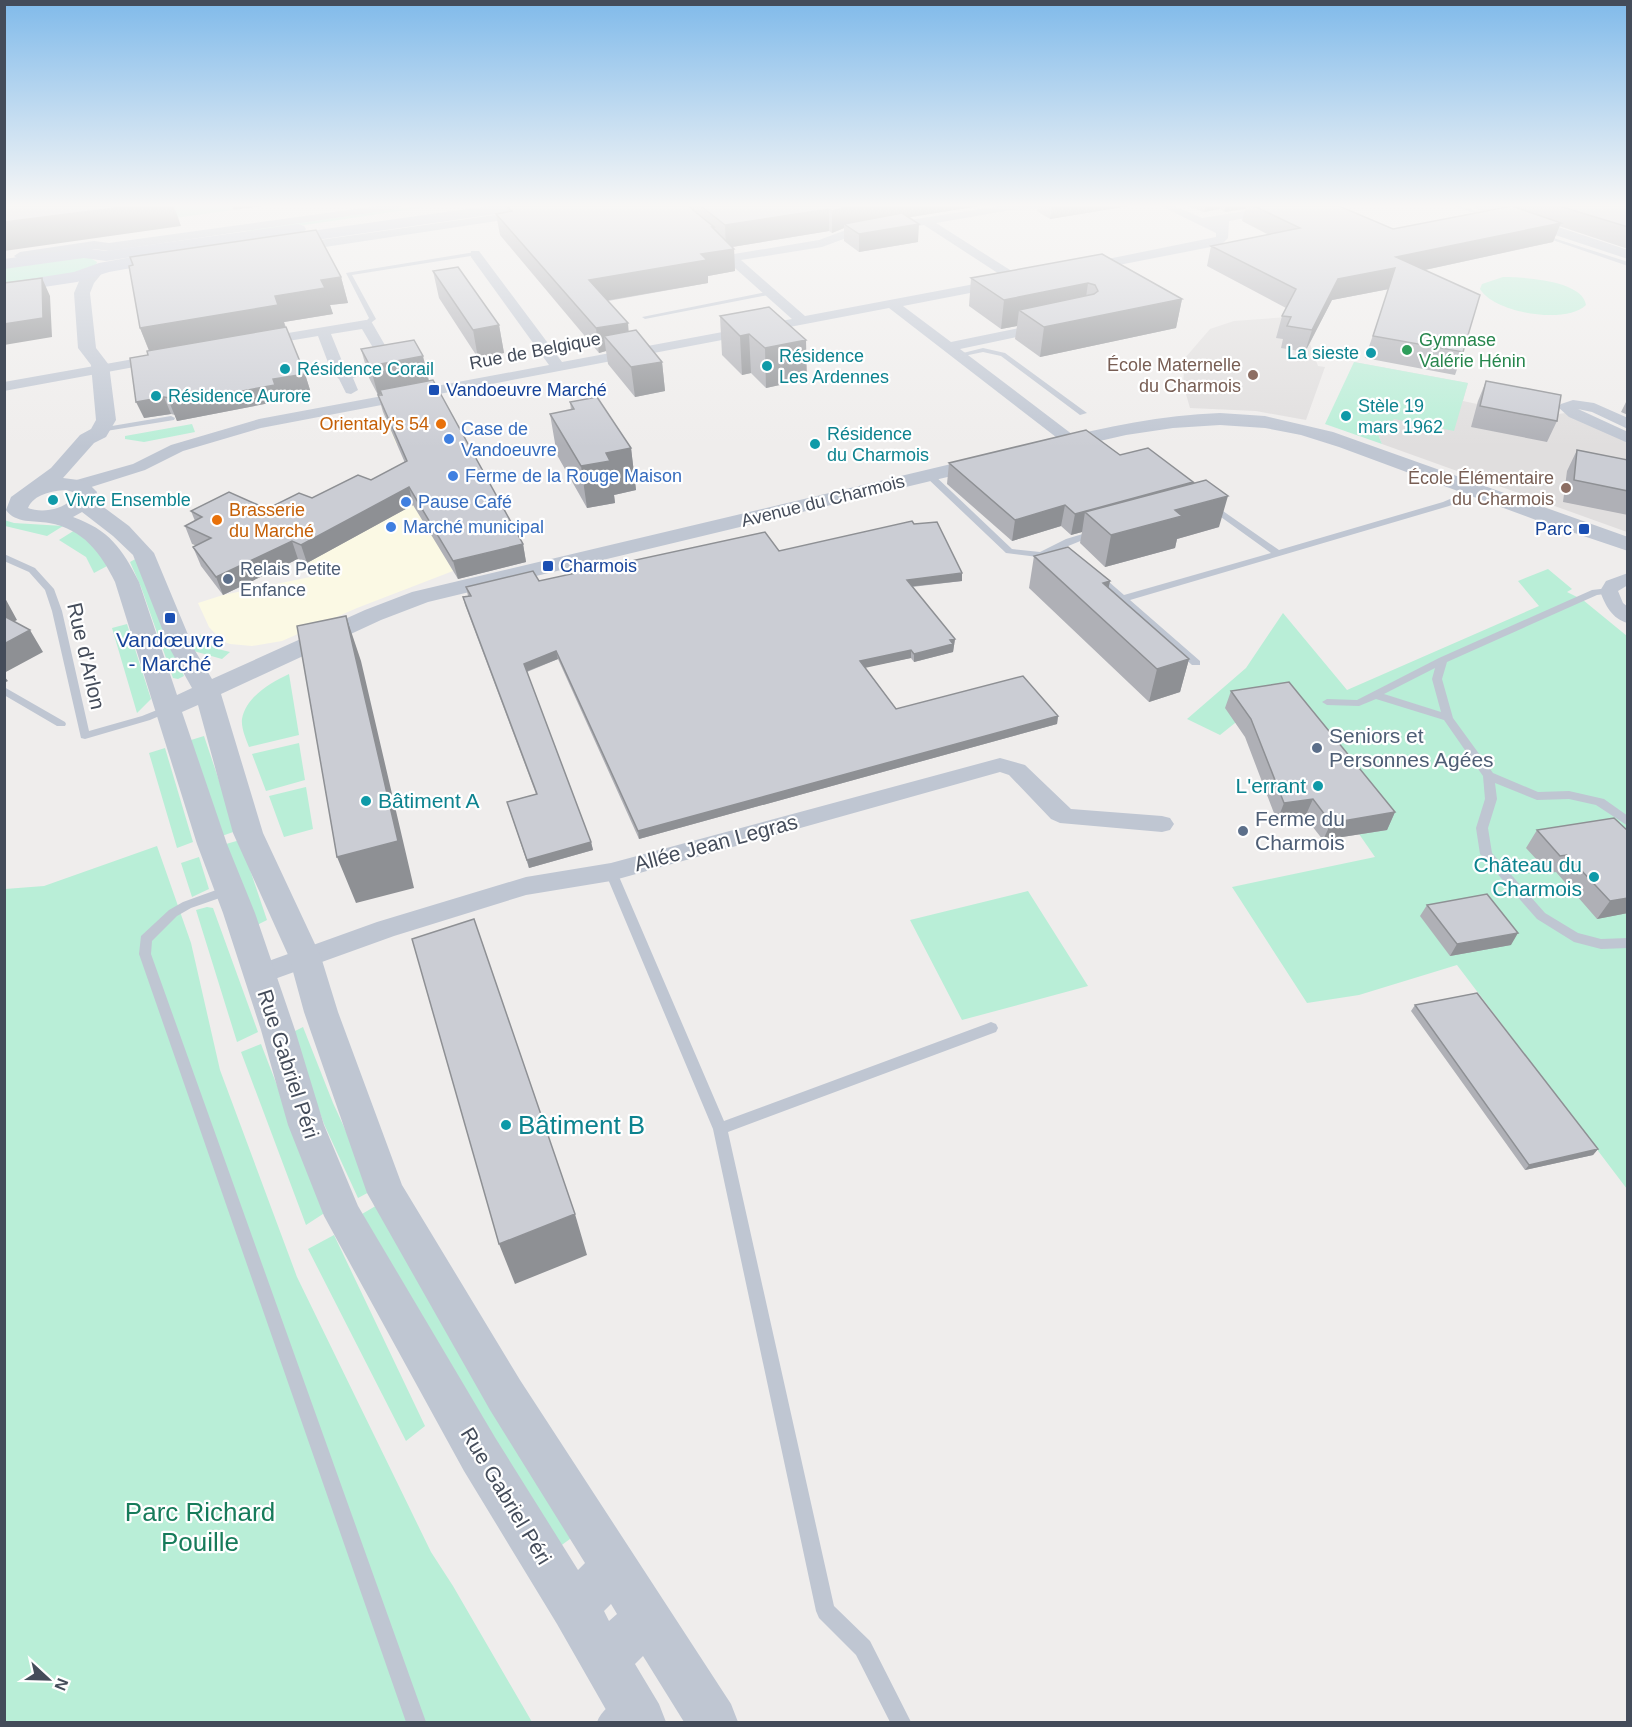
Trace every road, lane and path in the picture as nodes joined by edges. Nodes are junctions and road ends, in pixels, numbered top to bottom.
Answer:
1 (55, 287) edge
2 (84, 287) edge
3 (355, 287) edge
4 (499, 287) edge
5 (764, 287) edge
6 (981, 287) edge
7 (82, 293) junction
8 (771, 293) junction
9 (891, 303) junction
10 (645, 317) dead end
11 (802, 321) junction
12 (1061, 323) edge
13 (366, 324) junction
14 (323, 331) junction
15 (244, 344) edge
16 (954, 351) junction
17 (175, 356) edge
18 (558, 367) junction
19 (100, 369) junction
20 (345, 376) junction
21 (4, 387) edge
22 (358, 405) junction
23 (1083, 413) dead end
24 (171, 418) edge
25 (1628, 424) edge
26 (100, 432) junction
27 (1628, 438) edge
28 (1071, 441) junction
29 (1041, 448) edge
30 (1007, 456) edge
31 (928, 475) junction
32 (1478, 490) junction
33 (81, 492) junction
34 (19, 500) edge
35 (1196, 506) edge
36 (49, 516) junction
37 (1104, 531) edge
38 (1628, 544) edge
39 (1276, 553) junction
40 (1041, 555) junction
41 (4, 556) edge
42 (1065, 557) edge
43 (1092, 572) edge
44 (1628, 578) edge
45 (1609, 591) junction
46 (1122, 599) junction
47 (1628, 617) edge
48 (1443, 660) junction
49 (1196, 663) dead end
50 (4, 690) edge
51 (207, 691) junction
52 (1375, 694) junction
53 (1327, 702) dead end
54 (167, 709) junction
55 (1448, 718) junction
56 (61, 724) dead end
57 (1489, 776) junction
58 (1628, 822) edge
59 (1162, 824) dead end
60 (611, 872) junction
61 (230, 890) junction
62 (1628, 943) edge
63 (305, 957) junction
64 (258, 975) junction
65 (991, 1028) dead end
66 (720, 1129) junction
67 (614, 1568) junction
68 (574, 1607) junction
69 (647, 1619) junction
70 (604, 1658) junction
71 (626, 1716) edge
72 (416, 1722) edge
73 (713, 1722) edge
74 (901, 1722) edge

1 - 7 street
2 - 7 street
3 - 13 lane
4 - 18 street
5 - 8 street
6 - 9 street, Rue de Belgique
7 - 19 street
8 - 10 lane
8 - 11 street
9 - 11 street, Rue de Belgique
9 - 16 street
11 - 18 street, Rue de Belgique
12 - 16 street
13 - 14 street
13 - 20 street
14 - 15 street
14 - 20 street
16 - 23 lane
16 - 28 street
17 - 19 street
18 - 22 street, Rue de Belgique
19 - 21 street
19 - 26 street
20 - 22 street
22 - 33 street, Rue de Belgique
24 - 26 lane
25 - 27 street
26 - 33 street
26 - 34 street
28 - 29 street
28 - 32 street
30 - 31 street, Avenue du Charmois
31 - 40 lane
31 - 51 street, Avenue du Charmois
32 - 38 street
32 - 39 lane
33 - 34 street
33 - 36 street
33 - 51 street
34 - 36 street, Rue Gabriel Péri
35 - 39 lane
36 - 54 street, Rue Gabriel Péri
37 - 40 lane
39 - 46 lane
40 - 42 lane
41 - 54 lane, Rue d'Arlon
43 - 46 lane
44 - 45 street
45 - 47 street
45 - 48 lane
46 - 49 lane
48 - 52 lane
48 - 55 lane
50 - 56 lane
51 - 54 street, Avenue du Charmois
51 - 63 street
52 - 53 lane
52 - 55 lane
54 - 61 street, Rue Gabriel Péri
55 - 57 lane
57 - 58 lane
57 - 62 lane
59 - 60 street, Allée Jean Legras
60 - 63 street, Allée Jean Legras
60 - 66 lane
61 - 64 street, Rue Gabriel Péri
61 - 72 lane
63 - 64 street, Allée Jean Legras
63 - 67 street
64 - 68 street, Rue Gabriel Péri
65 - 66 lane
66 - 74 lane
67 - 68 street
67 - 69 street
68 - 70 street, Rue Gabriel Péri
69 - 70 street
69 - 73 street
70 - 71 street, Rue Gabriel Péri

